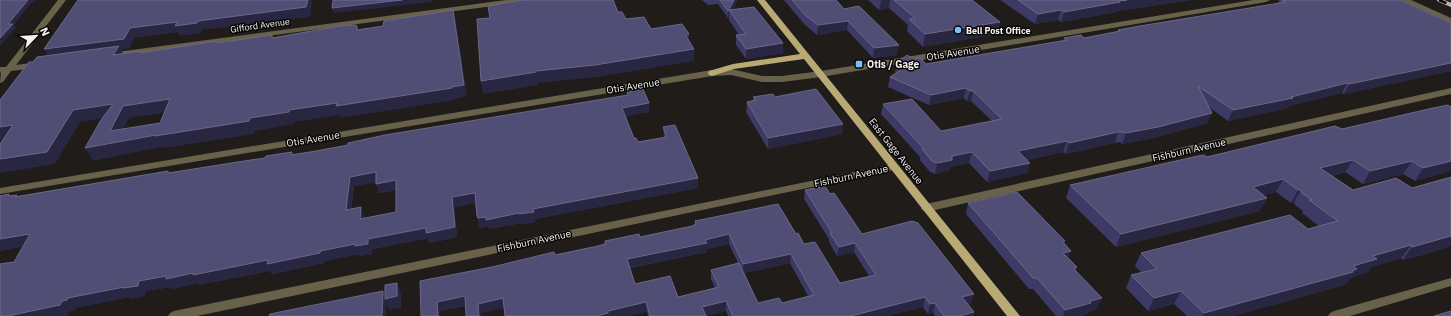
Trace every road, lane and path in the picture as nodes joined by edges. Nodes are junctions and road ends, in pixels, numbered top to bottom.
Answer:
1 (62, 0) edge
2 (523, 0) edge
3 (762, 0) edge
4 (1266, 0) edge
5 (1405, 0) edge
6 (1451, 20) edge
7 (100, 56) edge
8 (806, 56) junction
9 (47, 64) edge
10 (4, 69) edge
11 (712, 73) junction
12 (821, 74) junction
13 (0, 80) edge
14 (1451, 91) edge
15 (894, 167) junction
16 (0, 191) edge
17 (926, 208) junction
18 (1451, 282) edge
19 (174, 316) edge
20 (1014, 316) edge
21 (1334, 316) edge

1 - 10 street
2 - 7 street, Gifford Avenue
3 - 8 main road, East Gage Avenue
4 - 12 street, Otis Avenue
5 - 6 street
8 - 11 main road
8 - 12 main road, East Gage Avenue
9 - 10 street
10 - 13 street
11 - 12 street, Otis Avenue
11 - 16 street, Otis Avenue
12 - 15 main road, East Gage Avenue
14 - 17 street, Fishburn Avenue
15 - 17 main road, East Gage Avenue
15 - 19 street, Fishburn Avenue
17 - 20 main road, East Gage Avenue
18 - 21 street

